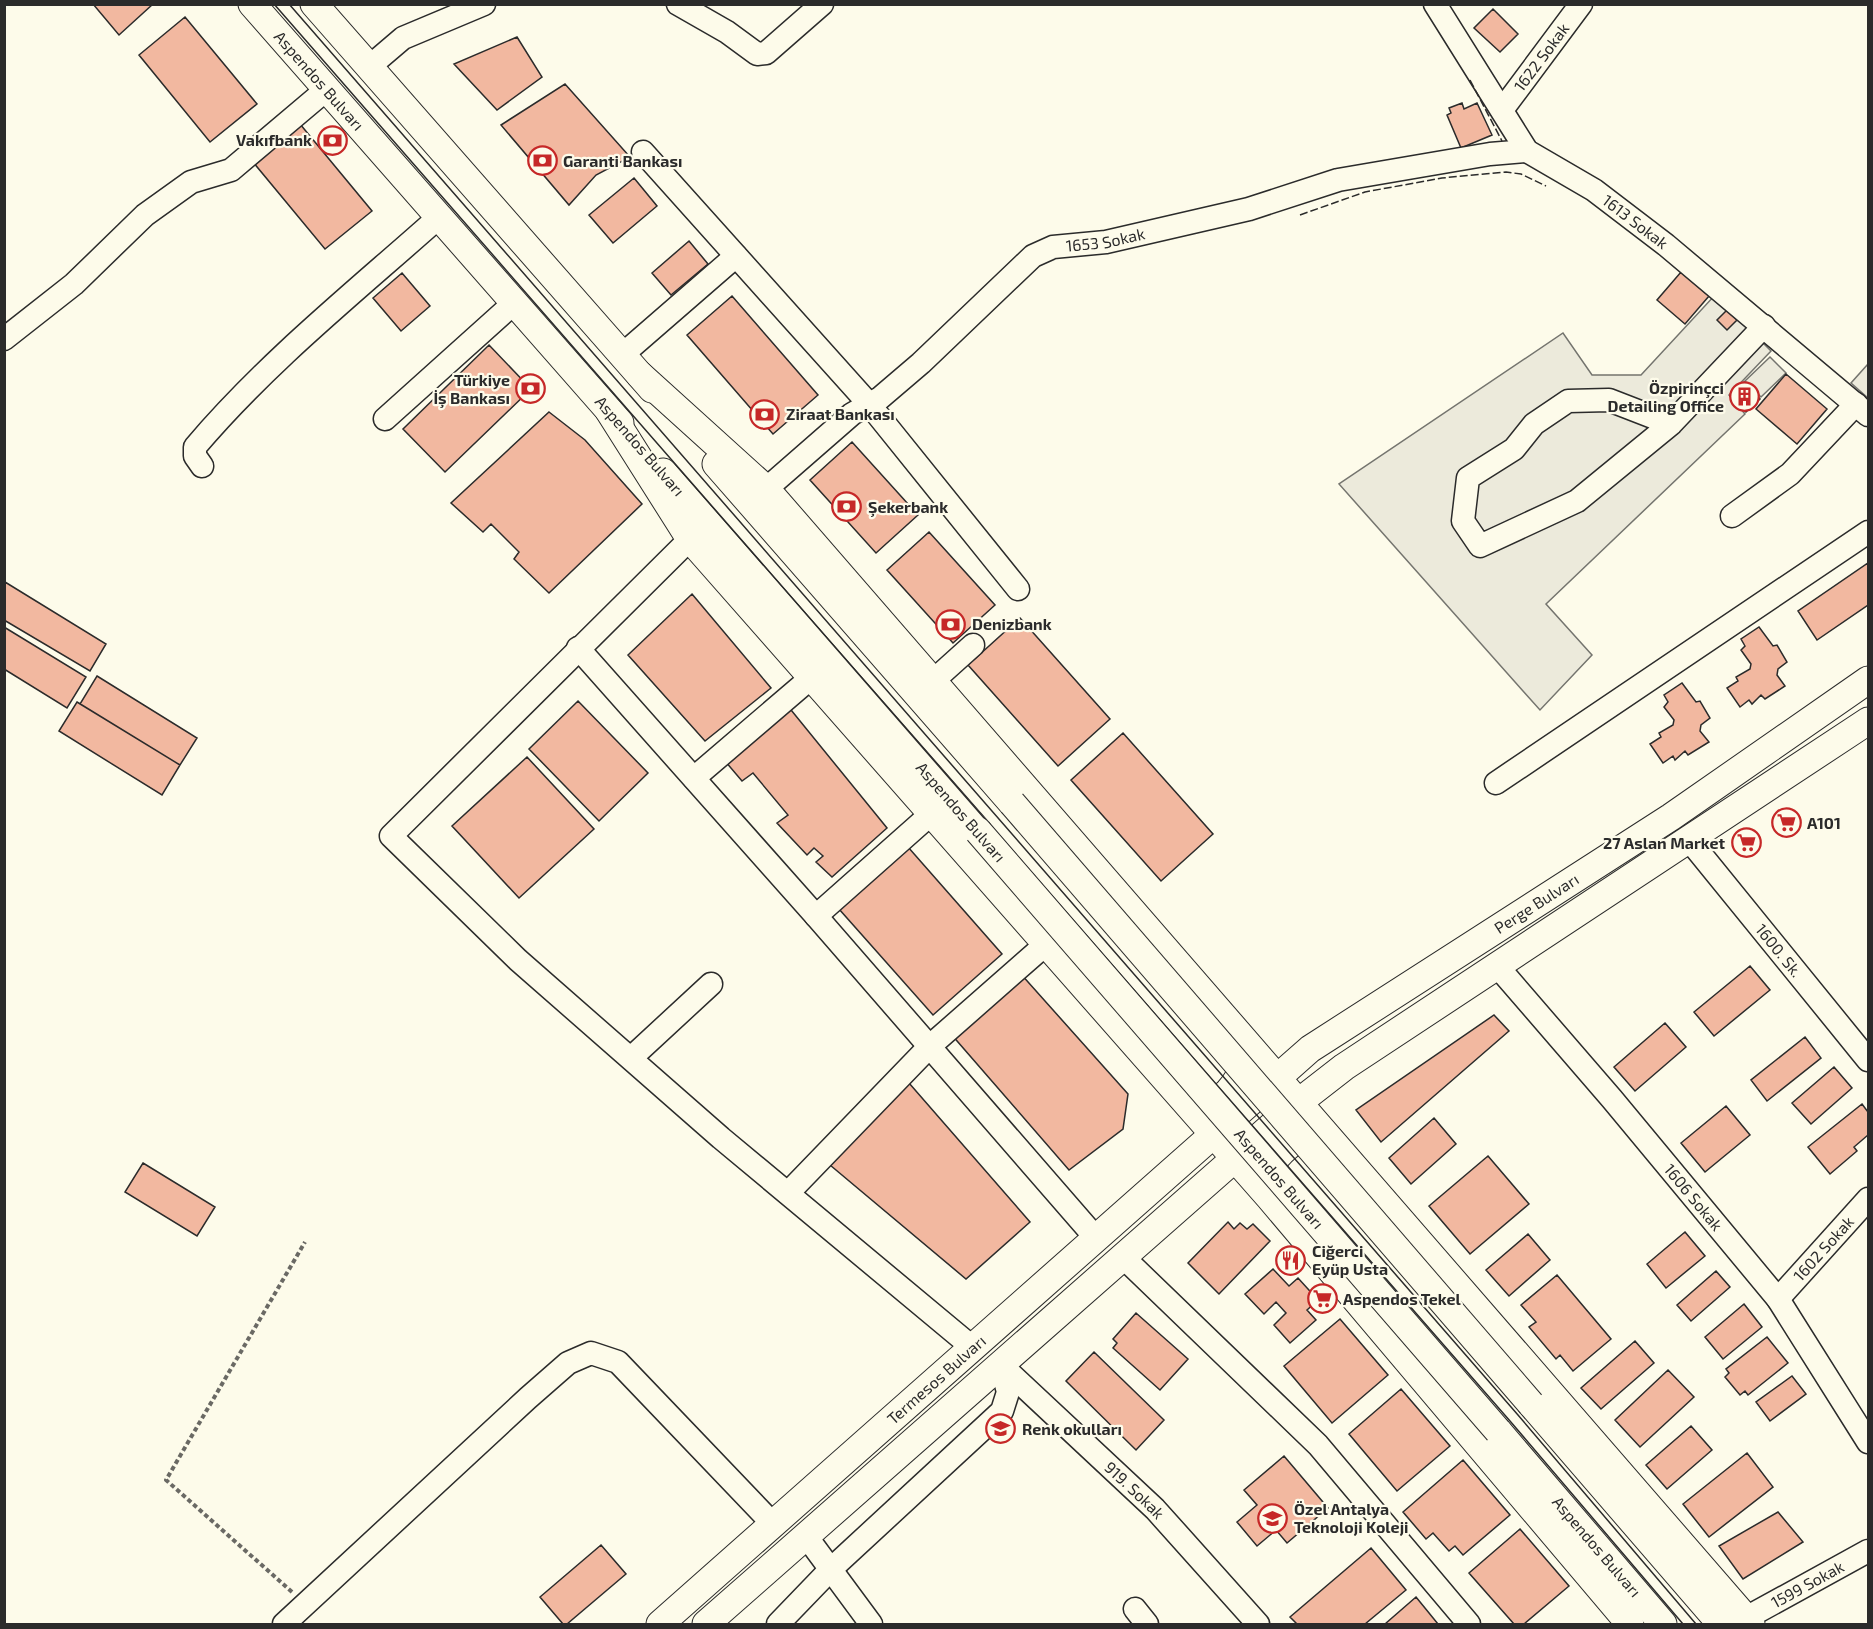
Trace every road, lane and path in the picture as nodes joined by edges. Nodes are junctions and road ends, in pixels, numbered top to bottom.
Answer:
1 (252, 4) edge
2 (314, 4) edge
3 (484, 4) edge
4 (678, 4) edge
5 (822, 4) edge
6 (1435, 4) edge
7 (1581, 4) edge
8 (369, 67) junction
9 (327, 89) junction
10 (1502, 110) junction
11 (643, 152) dead end
12 (1527, 152) junction
13 (439, 217) junction
14 (736, 256) junction
15 (514, 303) junction
16 (1764, 326) junction
17 (4, 339) edge
18 (622, 355) junction
19 (640, 375) junction
20 (869, 404) junction
21 (1862, 410) edge
22 (609, 411) junction
23 (385, 419) dead end
24 (1671, 424) junction
25 (202, 466) dead end
26 (766, 489) junction
27 (1732, 516) dead end
28 (1869, 532) edge
29 (690, 539) junction
30 (1018, 589) dead end
31 (973, 645) dead end
32 (578, 648) junction
33 (812, 677) junction
34 (1869, 680) edge
35 (933, 681) junction
36 (1869, 721) edge
37 (694, 778) junction
38 (1496, 783) dead end
39 (931, 814) junction
40 (1690, 841) junction
41 (816, 916) junction
42 (1045, 945) junction
43 (1498, 967) junction
44 (711, 984) dead end
45 (1240, 1034) junction
46 (930, 1046) junction
47 (631, 1058) junction
48 (1869, 1060) edge
49 (1276, 1076) junction
50 (1179, 1098) junction
51 (1299, 1102) junction
52 (1211, 1134) junction
53 (1338, 1145) junction
54 (1235, 1160) junction
55 (788, 1193) junction
56 (1269, 1197) junction
57 (1869, 1199) edge
58 (1095, 1237) junction
59 (305, 1242) dead end
60 (1124, 1258) junction
61 (1778, 1299) junction
62 (972, 1347) junction
63 (1001, 1365) junction
64 (1869, 1442) edge
65 (772, 1523) junction
66 (806, 1536) junction
67 (1869, 1551) edge
68 (830, 1570) junction
69 (306, 1605) junction
70 (1739, 1622) edge
71 (285, 1624) edge
72 (660, 1624) edge
73 (706, 1624) edge
74 (778, 1624) edge
75 (871, 1624) edge
76 (1258, 1624) edge
77 (1469, 1624) edge
78 (1630, 1624) edge
79 (1663, 1624) edge

1 - 9 main road, Aspendos Bulvarı
2 - 8 main road
3 - 8 street
4 - 5 street
6 - 10 street, 1613 Sokak
7 - 10 street, 1622 Sokak
8 - 18 main road
9 - 13 main road, Aspendos Bulvarı
9 - 17 street
10 - 12 street, 1613 Sokak
11 - 14 street
12 - 16 street, 1613 Sokak
12 - 20 street, 1653 Sokak
13 - 15 main road, Aspendos Bulvarı
13 - 25 street
14 - 18 street
14 - 20 street
15 - 22 main road, Aspendos Bulvarı
15 - 23 street
16 - 21 street, 1613 Sokak
16 - 24 street
18 - 19 main road
19 - 26 main road
19 - 70 main road, bridge
20 - 26 street, 1653 Sokak
20 - 30 street
21 - 27 street
22 - 29 main road
22 - 79 main road, Aspendos Bulvarı, bridge
24 - 24 street
26 - 35 main road
28 - 38 street
29 - 32 street
29 - 33 main road
31 - 35 street
32 - 37 street
32 - 47 street
33 - 37 street
33 - 39 main road
34 - 49 main road, Perge Bulvarı
35 - 45 main road
36 - 40 main road, Perge Bulvarı
37 - 41 street
39 - 41 street
39 - 42 main road
40 - 43 main road, Perge Bulvarı
40 - 48 street, 1600. Sk.
41 - 46 street
42 - 46 street
42 - 50 main road
43 - 51 main road, Perge Bulvarı
43 - 61 street, 1606 Sokak
44 - 47 street
45 - 49 main road
45 - 50 main road
46 - 55 street
46 - 58 street
47 - 55 street
49 - 51 main road
49 - 52 main road, Perge Bulvarı
50 - 52 main road
51 - 53 main road
51 - 54 main road, Perge Bulvarı
52 - 54 main road
52 - 58 main road, Termesos Bulvarı
53 - 56 main road
53 - 70 main road
54 - 56 main road
54 - 60 main road, Termesos Bulvarı
55 - 62 street
56 - 78 main road
57 - 61 street, 1602 Sokak
58 - 62 main road, Termesos Bulvarı
59 - 69 path
60 - 63 main road, Termesos Bulvarı
60 - 77 street
61 - 64 street, 1606 Sokak
62 - 65 main road, Termesos Bulvarı
63 - 66 main road, Termesos Bulvarı
63 - 68 street
63 - 76 street, 919. Sokak
65 - 69 street
65 - 72 main road, Termesos Bulvarı
66 - 68 street
66 - 73 main road, Termesos Bulvarı
67 - 70 street, 1599 Sokak
68 - 74 street
68 - 75 street
69 - 71 street

